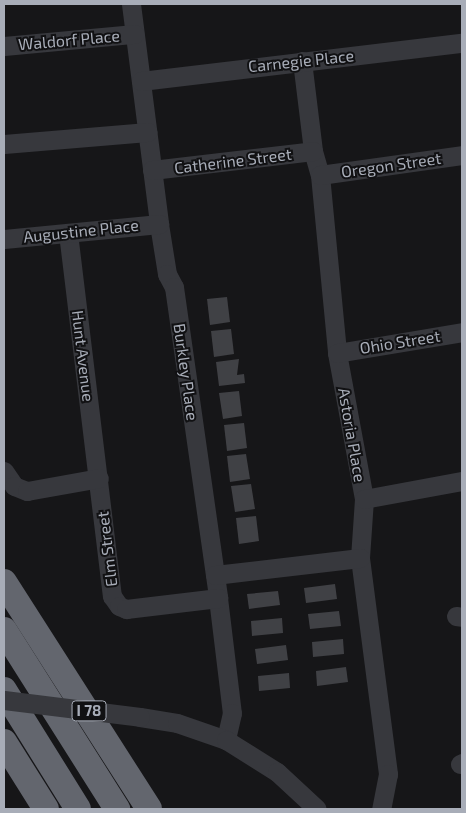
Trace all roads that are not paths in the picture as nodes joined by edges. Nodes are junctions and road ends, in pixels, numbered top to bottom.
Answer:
1 (131, 4) edge
2 (134, 34) junction
3 (462, 43) edge
4 (4, 46) edge
5 (302, 61) junction
6 (140, 81) junction
7 (147, 132) junction
8 (4, 144) edge
9 (313, 151) junction
10 (462, 155) edge
11 (152, 170) junction
12 (320, 175) junction
13 (159, 224) junction
14 (68, 233) junction
15 (4, 239) edge
16 (462, 332) edge
17 (337, 352) junction
18 (4, 471) edge
19 (99, 478) junction
20 (462, 481) edge
21 (364, 499) junction
22 (360, 558) junction
23 (215, 576) junction
24 (4, 582) edge
25 (218, 598) junction
26 (4, 630) edge
27 (4, 690) edge
28 (4, 700) edge
29 (226, 740) junction
30 (4, 742) edge
31 (4, 748) edge
32 (21, 769) junction
33 (46, 809) edge
34 (78, 809) edge
35 (117, 809) edge
36 (149, 809) edge
37 (317, 809) edge
38 (381, 809) edge

1 - 2 street, Burkley Place
2 - 4 street, Waldorf Place
2 - 6 street, Burkley Place
3 - 5 street, Carnegie Place
5 - 6 street, Carnegie Place
5 - 9 street, Astoria Place
6 - 7 street, Burkley Place
7 - 8 street
7 - 11 street, Burkley Place
9 - 11 street, Catherine Street
9 - 12 street, Astoria Place
10 - 12 street, Oregon Street
11 - 13 street, Burkley Place
12 - 17 street, Astoria Place
13 - 14 street, Augustine Place
13 - 23 street, Burkley Place
14 - 15 street, Augustine Place
14 - 19 street, Hunt Avenue
16 - 17 street, Ohio Street
17 - 21 street, Astoria Place
18 - 19 street
19 - 25 street, Elm Street
20 - 21 street
21 - 22 street, Astoria Place
22 - 23 street
22 - 38 street, Astoria Place
23 - 25 street, Burkley Place
24 - 36 highway, I 78
25 - 29 street, Burkley Place
26 - 35 highway, I 78
27 - 34 highway
28 - 29 street, bridge
29 - 37 street
30 - 32 highway
31 - 32 highway
32 - 33 highway

